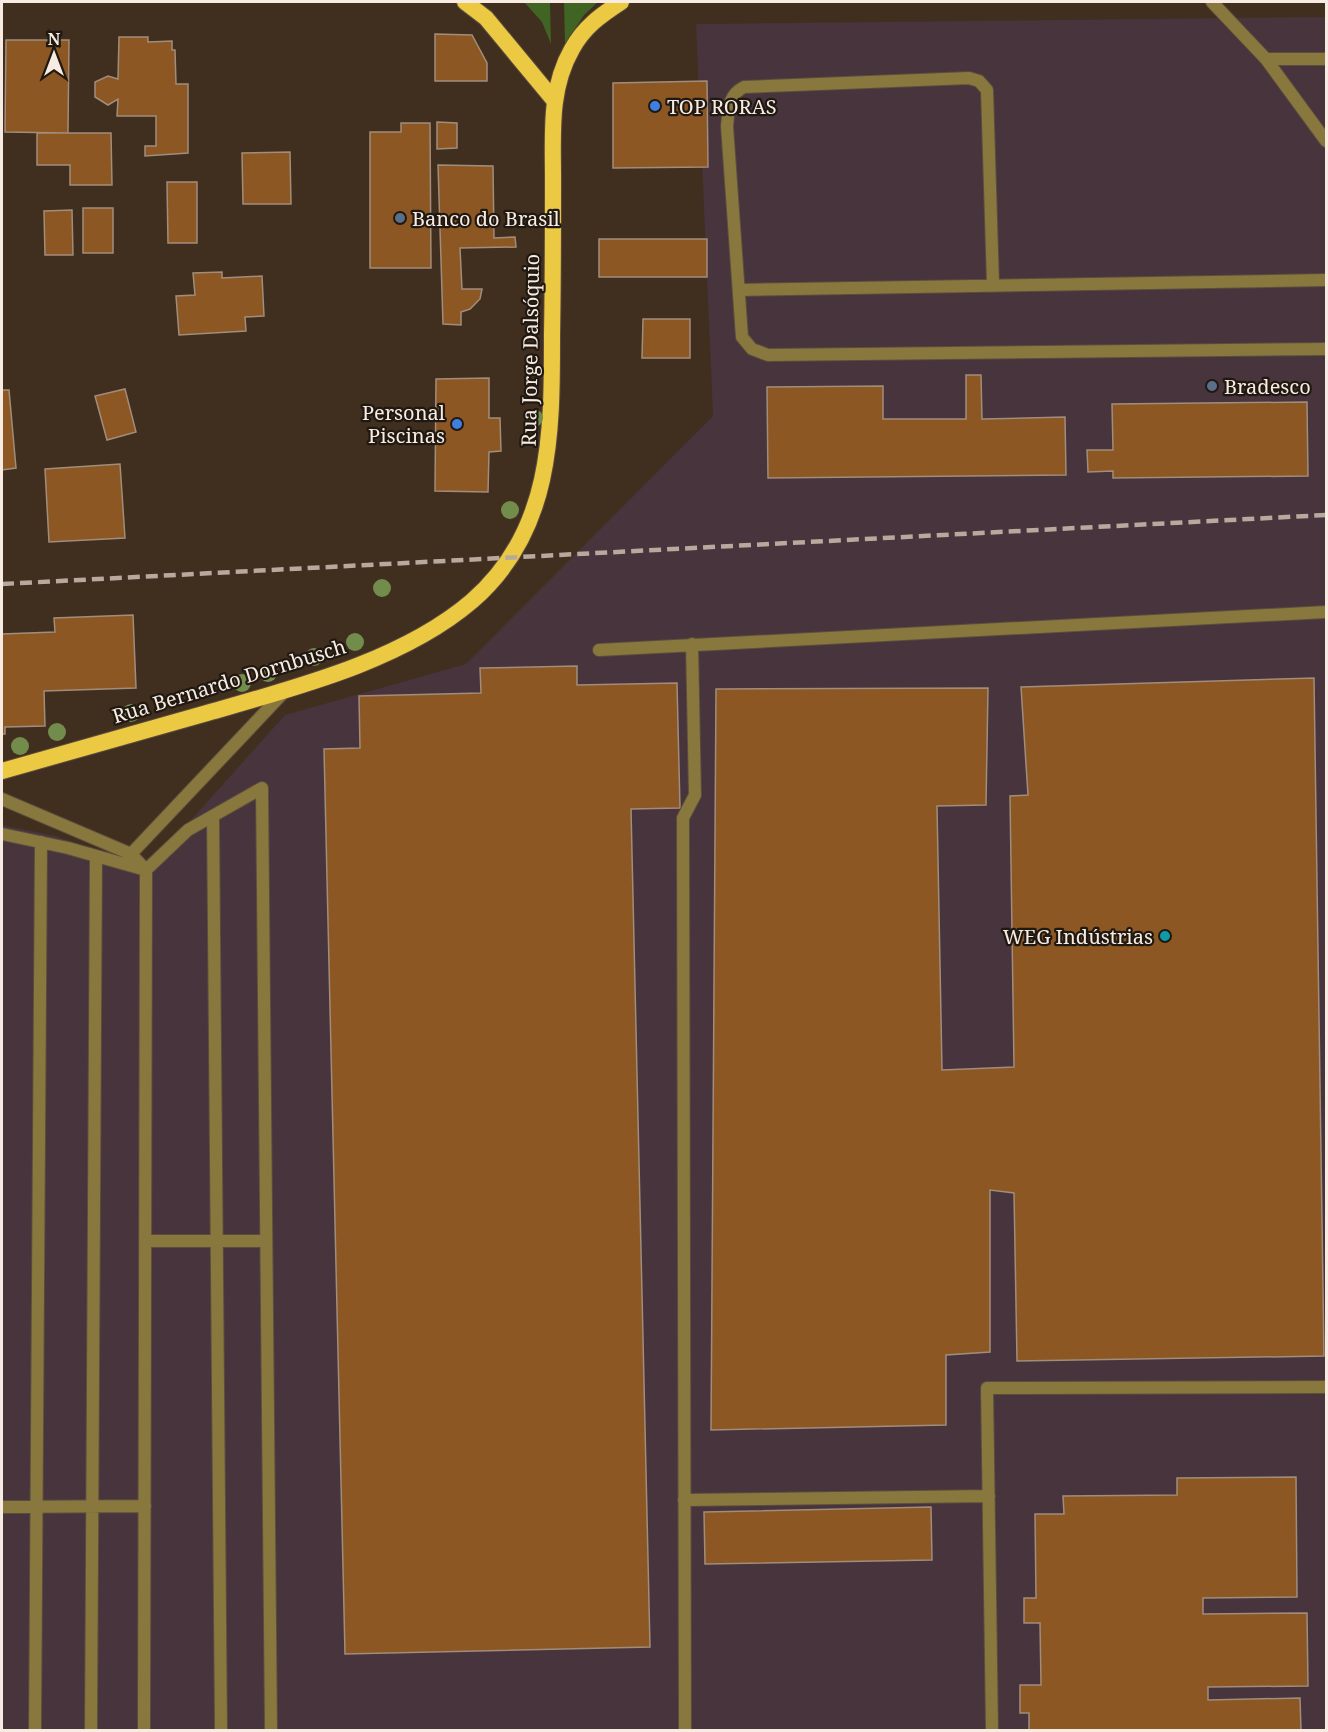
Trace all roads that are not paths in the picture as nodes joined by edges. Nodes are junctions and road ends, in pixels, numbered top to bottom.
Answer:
1 (465, 2) edge
2 (621, 2) edge
3 (1212, 2) edge
4 (1266, 59) junction
5 (1326, 59) edge
6 (554, 99) junction
7 (1326, 141) edge
8 (1326, 280) edge
9 (993, 284) junction
10 (739, 290) junction
11 (1326, 349) edge
12 (510, 557) joint
13 (1326, 612) edge
14 (692, 644) junction
15 (599, 650) dead end
16 (286, 690) junction
17 (2, 771) edge
18 (2, 799) edge
19 (213, 816) junction
20 (2, 834) edge
21 (41, 842) junction
22 (131, 854) junction
23 (96, 856) junction
24 (146, 870) junction
25 (216, 1239) junction
26 (147, 1241) junction
27 (266, 1241) junction
28 (1326, 1387) edge
29 (989, 1496) junction
30 (684, 1500) junction
31 (93, 1506) junction
32 (145, 1506) junction
33 (2, 1507) edge
34 (36, 1507) junction
35 (34, 1731) edge
36 (92, 1731) edge
37 (144, 1731) edge
38 (220, 1731) edge
39 (271, 1731) edge
40 (685, 1731) edge
41 (992, 1731) edge

1 - 6 highway
2 - 6 highway, Rua Jorge Dalsóquio
3 - 4 lane
4 - 5 lane
4 - 7 lane
6 - 12 highway, Rua Jorge Dalsóquio
8 - 9 lane
9 - 10 lane
9 - 10 lane
10 - 11 lane
12 - 16 highway, Rua Bernardo Dornbusch
13 - 14 lane
14 - 15 lane
14 - 30 lane
16 - 17 highway, Rua Bernardo Dornbusch
16 - 22 lane
18 - 22 lane
19 - 24 lane
19 - 25 lane
19 - 27 lane
20 - 21 lane
21 - 23 lane
21 - 34 lane
22 - 24 lane
23 - 24 lane
23 - 31 lane
24 - 26 lane
25 - 26 lane
25 - 27 lane
25 - 38 lane
26 - 32 lane
27 - 39 lane
28 - 29 lane
29 - 30 lane
29 - 41 lane
30 - 40 lane
31 - 32 lane
31 - 34 lane
31 - 36 lane
32 - 37 lane
33 - 34 lane
34 - 35 lane

